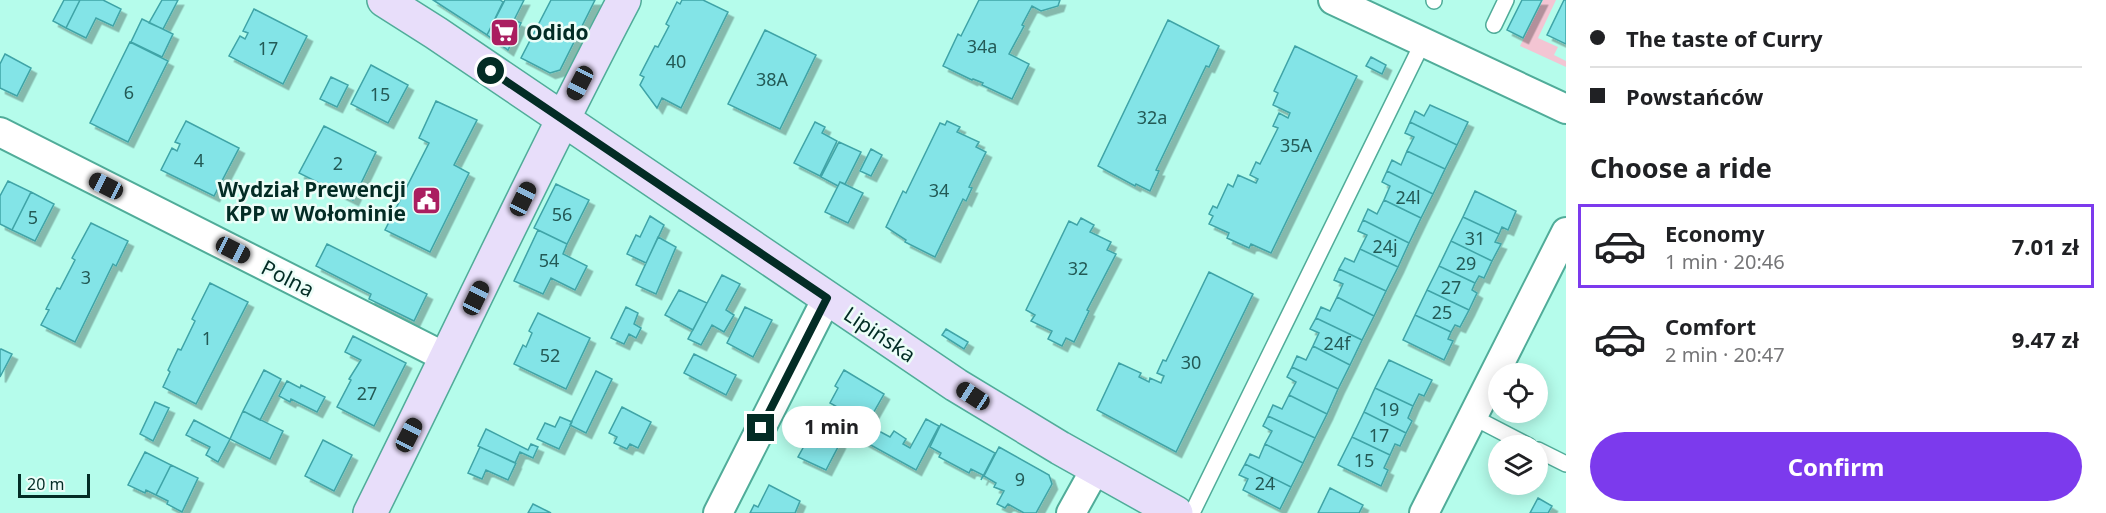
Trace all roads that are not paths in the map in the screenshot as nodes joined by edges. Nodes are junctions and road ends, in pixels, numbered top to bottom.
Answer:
1 (384, 0) edge
2 (624, 0) edge
3 (1333, 0) edge
4 (1506, 0) edge
5 (1494, 25) dead end
6 (1423, 42) junction
7 (1566, 109) edge
8 (562, 118) junction
9 (0, 132) edge
10 (1566, 232) edge
11 (827, 298) junction
12 (447, 358) junction
13 (1473, 417) junction
14 (1508, 435) edge
15 (1548, 455) edge
16 (1566, 464) edge
17 (1096, 468) junction
18 (370, 513) edge
19 (718, 513) edge
20 (1071, 513) edge
21 (1176, 513) edge
22 (1192, 513) edge
23 (1424, 513) edge

1 - 8 street, Lipińska
2 - 8 street
3 - 6 street
4 - 5 lane
6 - 7 street
6 - 22 lane
8 - 11 street, Lipińska
8 - 12 street
9 - 12 street, Polna
10 - 13 street
11 - 17 street, Lipińska
11 - 19 street
12 - 18 street
13 - 14 lane
13 - 23 street
15 - 16 lane
17 - 20 street
17 - 21 street, Lipińska

